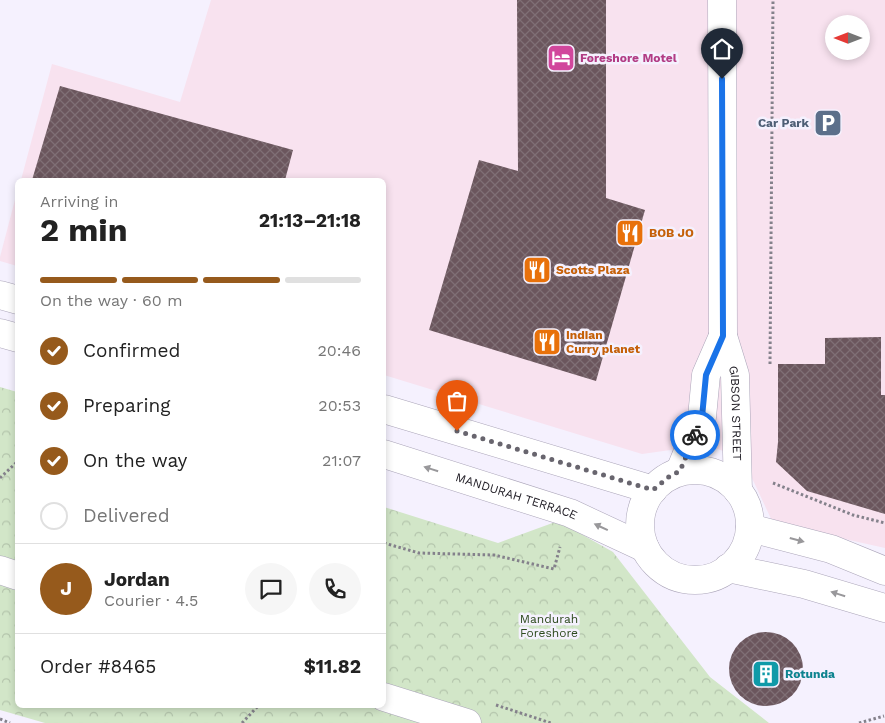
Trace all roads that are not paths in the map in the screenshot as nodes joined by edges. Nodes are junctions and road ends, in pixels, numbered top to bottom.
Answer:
1 (722, 0) edge
2 (0, 295) edge
3 (15, 299) edge
4 (0, 333) edge
5 (723, 336) junction
6 (15, 337) edge
7 (386, 411) edge
8 (386, 455) edge
9 (680, 471) junction
10 (653, 490) junction
11 (738, 491) junction
12 (750, 528) junction
13 (646, 548) junction
14 (728, 568) junction
15 (0, 570) edge
16 (885, 570) edge
17 (15, 575) edge
18 (885, 608) edge
19 (386, 698) edge
20 (467, 723) edge

1 - 5 street, GIBSON STREET
2 - 3 street
4 - 6 street
5 - 9 street, GIBSON STREET
5 - 11 street, GIBSON STREET
7 - 10 street
13 -> 8 street, MANDURAH TERRACE
9 - 10 street
9 - 11 street
10 - 13 street
11 - 12 street
12 - 14 street
12 -> 16 street
13 - 14 street
18 -> 14 street
15 - 17 street
19 - 20 street

